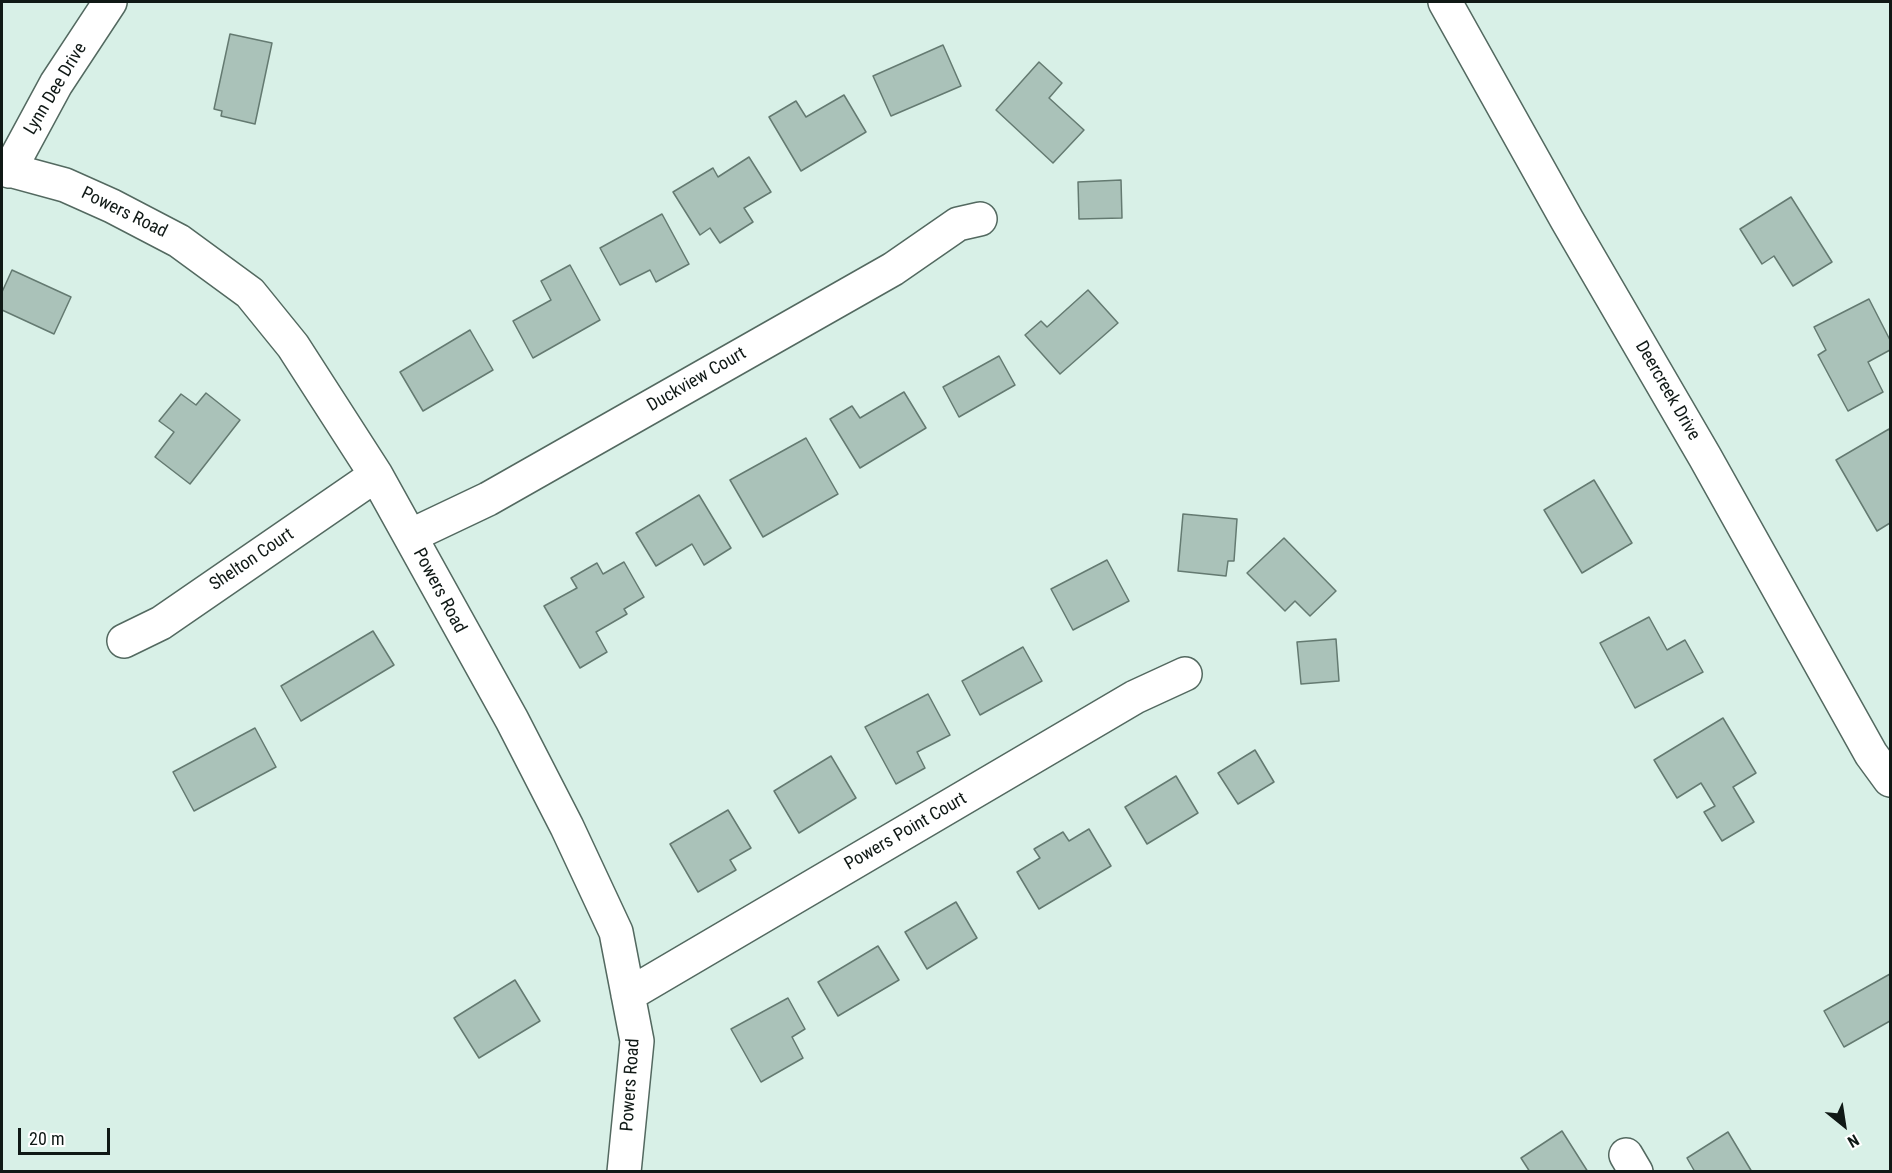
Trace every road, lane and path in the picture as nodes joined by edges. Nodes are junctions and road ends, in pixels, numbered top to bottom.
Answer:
1 (110, 2) edge
2 (1445, 2) edge
3 (5, 170) edge
4 (980, 219) dead end
5 (376, 475) junction
6 (410, 536) junction
7 (124, 641) dead end
8 (1185, 674) dead end
9 (1890, 780) edge
10 (628, 995) junction
11 (624, 1172) edge

1 - 3 street, Lynn Dee Drive
2 - 9 street, Deercreek Drive
3 - 5 street, Powers Road
4 - 6 street, Duckview Court
5 - 6 street, Powers Road
5 - 7 street, Shelton Court
6 - 10 street, Powers Road
8 - 10 street, Powers Point Court
10 - 11 street, Powers Road

